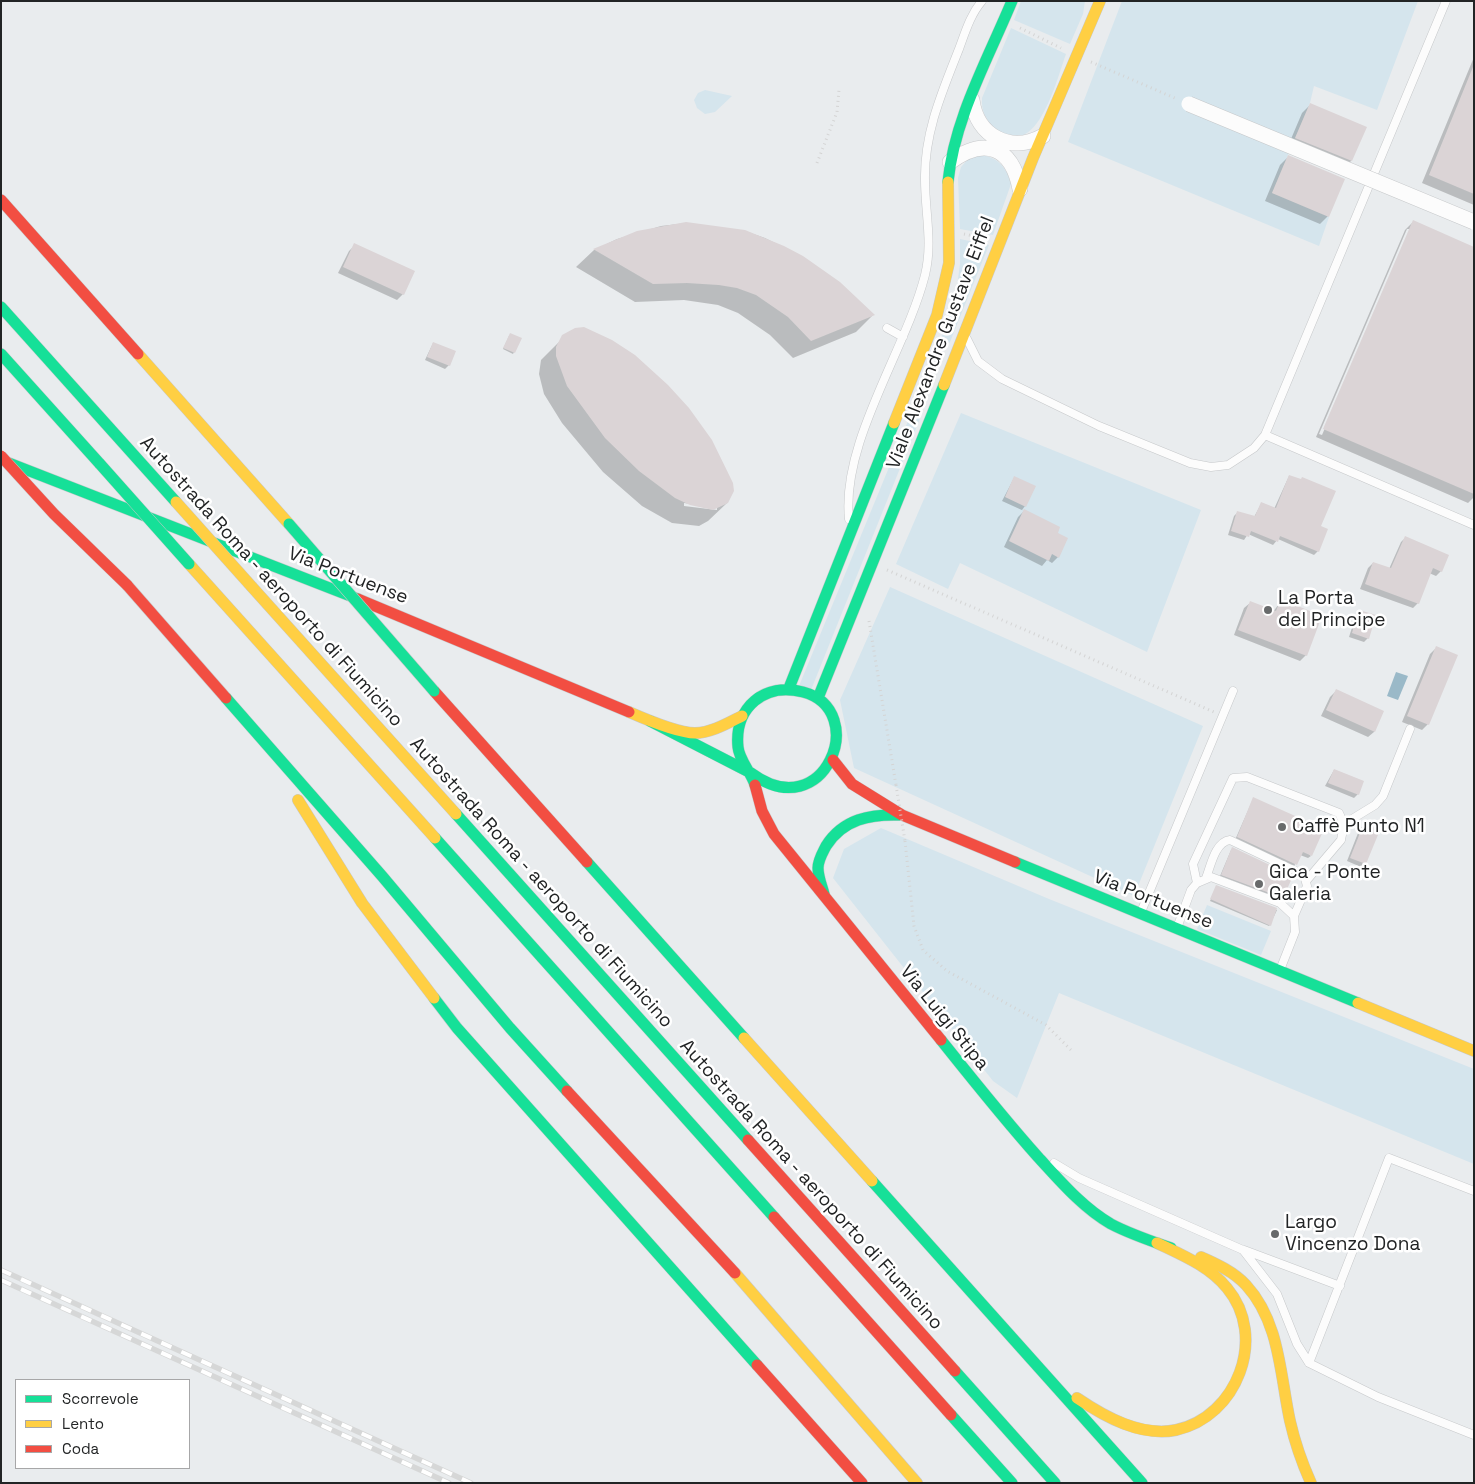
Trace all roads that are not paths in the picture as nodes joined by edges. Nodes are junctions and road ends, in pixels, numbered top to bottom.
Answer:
1 (982, 1) edge
2 (1012, 1) edge
3 (1446, 1) edge
4 (1098, 4) edge
5 (972, 100) junction
6 (1189, 104) road end
7 (1042, 136) junction
8 (950, 162) junction
9 (1020, 189) junction
10 (1, 192) edge
11 (1, 200) edge
12 (1474, 222) edge
13 (74, 281) junction
14 (1, 307) edge
15 (887, 328) dead end
16 (966, 332) junction
17 (903, 337) junction
18 (1, 354) edge
19 (1265, 435) junction
20 (1, 456) edge
21 (1, 460) edge
22 (1474, 525) edge
23 (851, 533) junction
24 (789, 688) junction
25 (1232, 691) dead end
26 (818, 698) junction
27 (742, 716) junction
28 (650, 721) junction
29 (1410, 729) dead end
30 (257, 733) junction
31 (833, 760) junction
32 (751, 773) junction
33 (902, 815) junction
34 (1344, 824) junction
35 (1206, 878) junction
36 (1306, 880) junction
37 (1197, 883) junction
38 (825, 900) junction
39 (1140, 914) junction
40 (1294, 916) junction
41 (1177, 929) junction
42 (1280, 971) junction
43 (1474, 1051) edge
44 (1006, 1121) junction
45 (1474, 1191) edge
46 (1157, 1243) junction
47 (1243, 1250) junction
48 (1340, 1286) junction
49 (1309, 1363) junction
50 (1041, 1369) junction
51 (1474, 1435) edge
52 (862, 1483) edge
53 (917, 1483) edge
54 (1012, 1483) edge
55 (1055, 1483) edge
56 (1142, 1483) edge
57 (1311, 1483) edge

1 - 17 lane
2 - 5 main road, Viale Alexandre Gustave Eiffel
3 - 19 lane
4 - 7 main road, Viale Alexandre Gustave Eiffel
5 - 7 street
5 - 8 main road, Viale Alexandre Gustave Eiffel
6 - 12 street, bridge
7 - 9 main road, Viale Alexandre Gustave Eiffel
8 - 9 street
8 - 23 main road, Viale Alexandre Gustave Eiffel
9 - 16 main road, Viale Alexandre Gustave Eiffel
10 - 13 main road
11 - 13 main road
13 - 50 main road, bridge
14 - 55 main road, Autostrada Roma - aeroporto di Fiumicino, bridge
15 - 17 lane
16 - 19 lane
16 - 26 main road, Viale Alexandre Gustave Eiffel
17 - 23 lane
18 - 54 main road, bridge
19 - 22 lane
20 - 30 main road, bridge
21 - 28 main road, Via Portuense
23 - 24 main road, Viale Alexandre Gustave Eiffel
24 - 26 main road, Via Portuense
24 - 27 main road, Via Portuense
25 - 39 lane
26 - 31 main road
27 - 28 main road, Via Portuense
27 - 32 main road
28 - 32 main road, Via Portuense
29 - 34 lane
30 - 52 main road
30 - 53 main road
31 - 32 main road, Via Portuense
31 - 33 main road, Via Portuense
32 - 38 main road, Via Luigi Stipa
33 - 38 main road
33 - 39 main road, Via Portuense
34 - 36 lane
34 - 37 lane
35 - 36 lane
35 - 37 lane
35 - 40 lane
36 - 40 lane
37 - 41 lane
38 - 44 main road, Via Luigi Stipa
39 - 41 main road, Via Portuense
40 - 42 lane
41 - 42 main road, Via Portuense
42 - 43 main road, Via Portuense
44 - 46 main road, Via Luigi Stipa
44 - 47 lane
45 - 48 lane
46 - 50 main road
46 - 57 main road
47 - 48 lane
47 - 49 lane
48 - 49 lane
49 - 51 lane
50 - 56 main road

